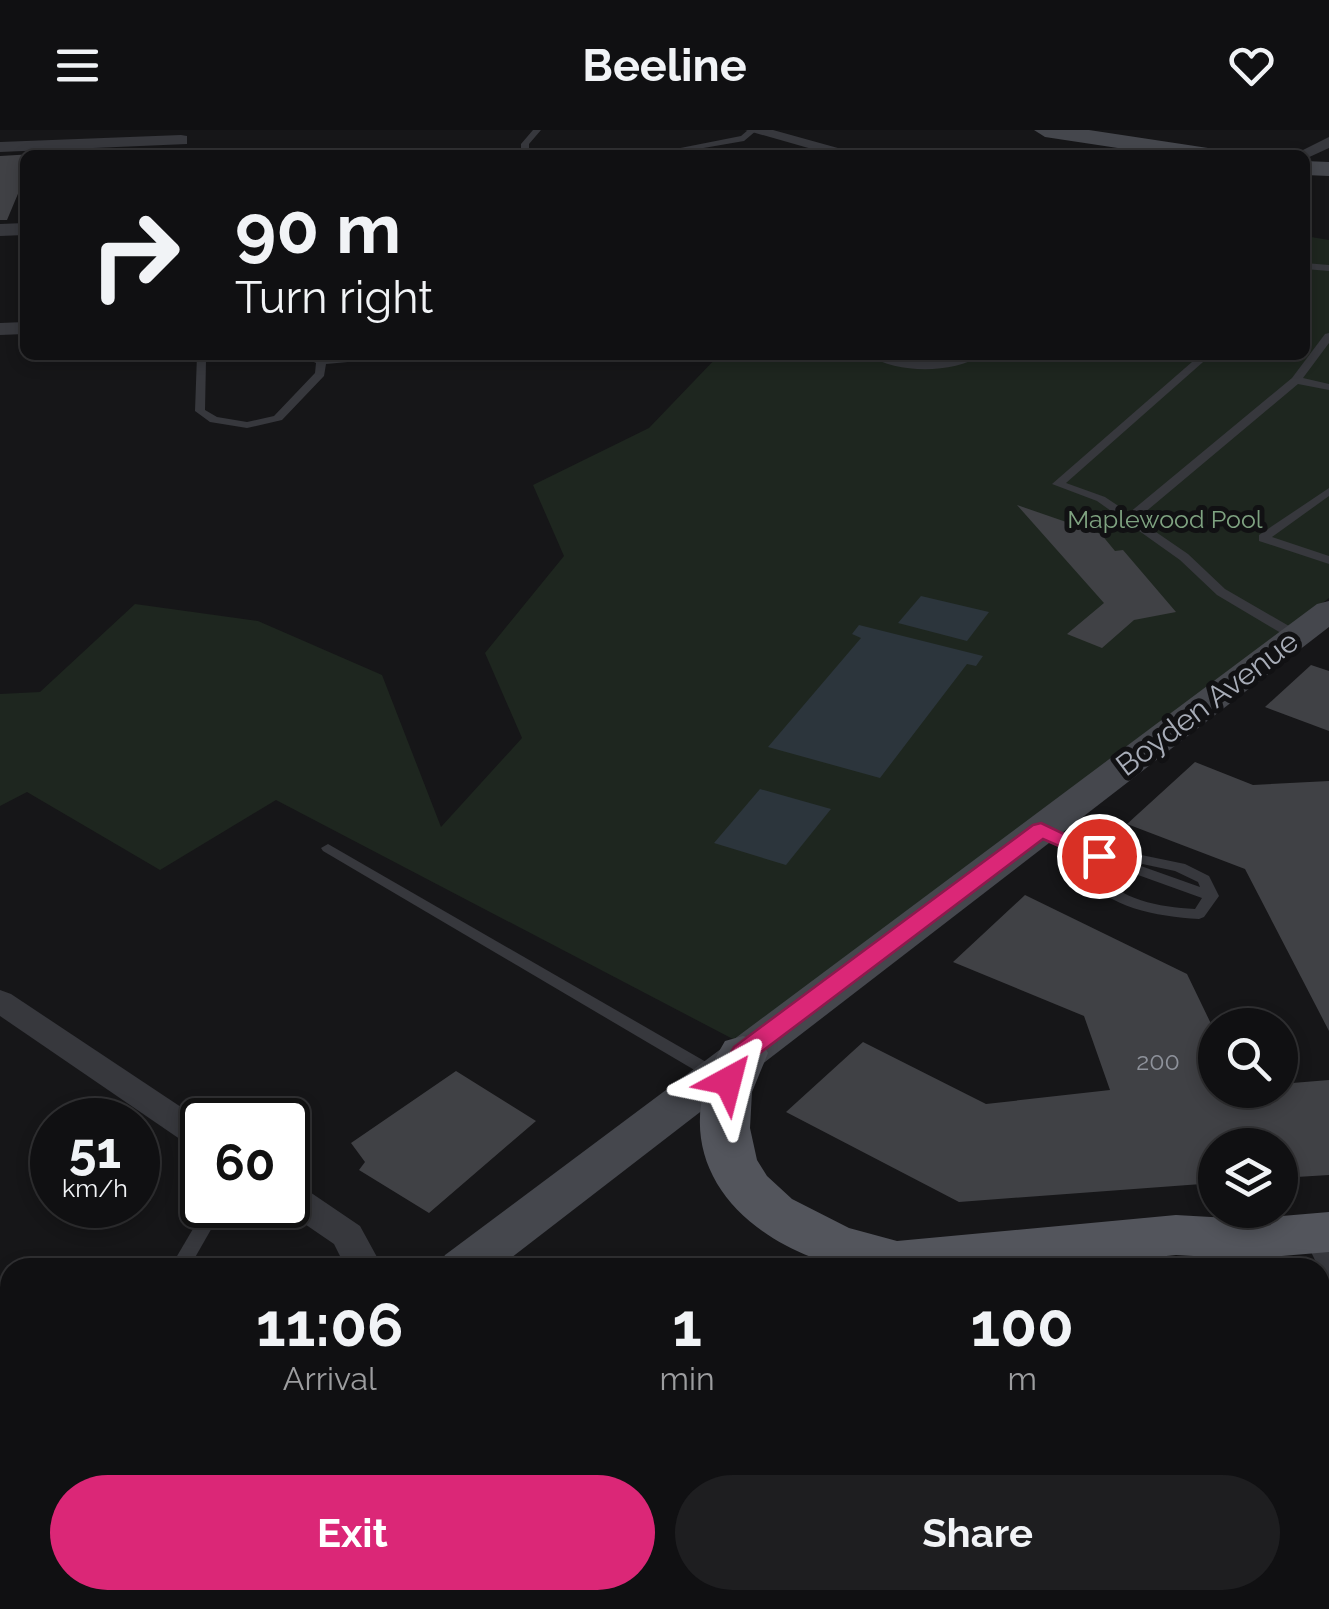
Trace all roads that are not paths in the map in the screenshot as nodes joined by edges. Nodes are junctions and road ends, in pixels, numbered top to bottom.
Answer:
1 (753, 130) edge
2 (1045, 130) edge
3 (185, 142) edge
4 (0, 147) edge
5 (677, 150) edge
6 (834, 150) edge
7 (1175, 150) edge
8 (1329, 336) edge
9 (201, 360) edge
10 (318, 360) edge
11 (333, 360) edge
12 (884, 360) edge
13 (945, 360) edge
14 (1200, 360) edge
15 (321, 361) junction
16 (1296, 380) junction
17 (1329, 387) edge
18 (1329, 491) edge
19 (1130, 519) junction
20 (1329, 560) edge
21 (1329, 611) edge
22 (1296, 636) junction
23 (1041, 830) junction
24 (328, 848) dead end
25 (1099, 856) junction
26 (0, 1001) edge
27 (729, 1064) junction
28 (180, 1123) edge
29 (310, 1210) edge
30 (202, 1228) edge
31 (1246, 1238) junction
32 (1323, 1245) edge
33 (185, 1258) edge
34 (360, 1258) edge
35 (476, 1258) edge
36 (949, 1258) joint
37 (1197, 1258) edge

1 - 5 lane
1 - 6 street
2 - 7 street
3 - 4 street
8 - 16 lane
9 - 15 lane
10 - 15 lane
11 - 15 lane
12 - 13 lane
14 - 19 lane
16 - 17 lane
16 - 19 lane
18 - 20 lane
19 - 22 lane
21 - 22 street, Boyden Avenue
22 - 23 street, Boyden Avenue
23 - 25 lane
23 - 27 street, Boyden Avenue
24 - 27 lane
25 - 25 lane
26 - 28 street
27 - 35 street, Boyden Avenue
27 - 36 main road
29 - 34 street
30 - 33 lane
31 - 32 main road
31 - 36 main road
31 - 37 main road

